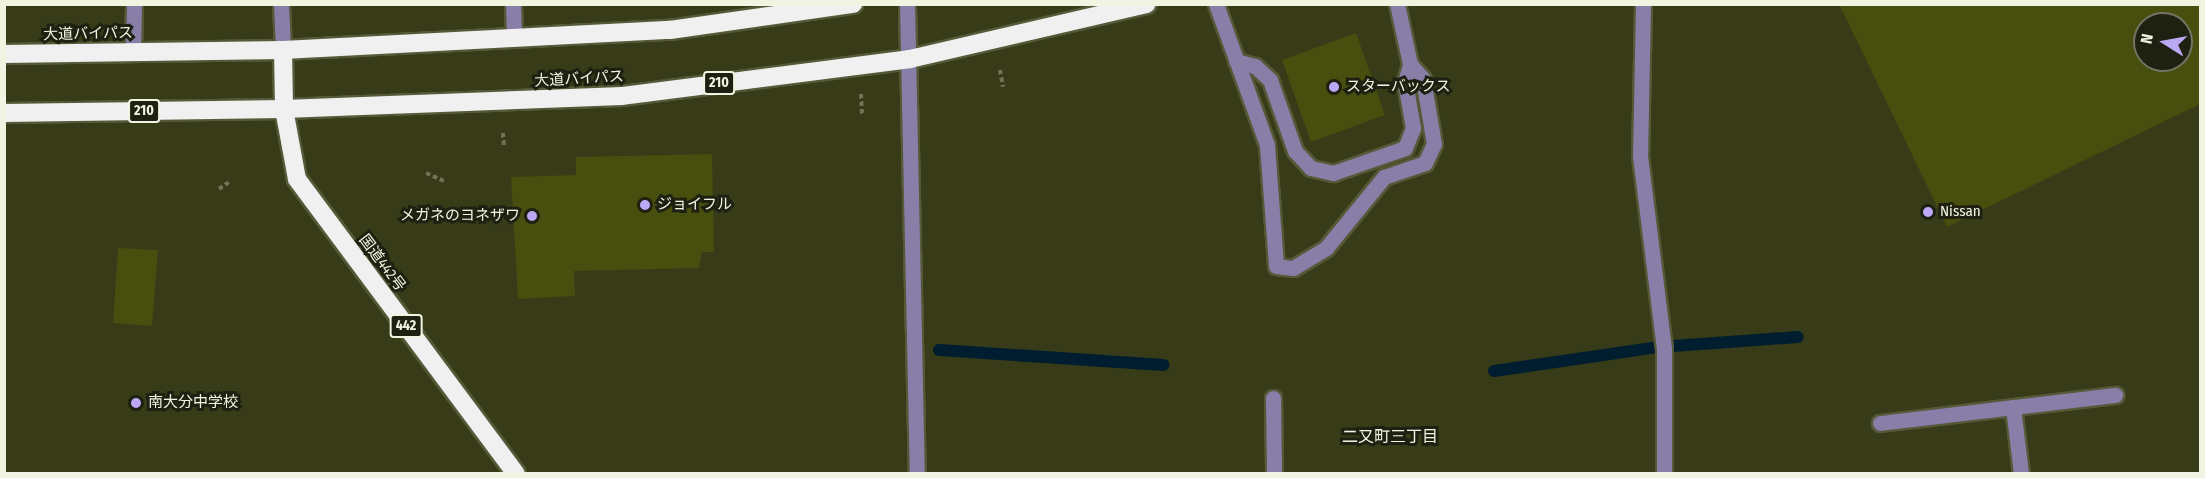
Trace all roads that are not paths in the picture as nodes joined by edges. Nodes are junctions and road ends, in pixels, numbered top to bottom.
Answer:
1 (134, 4) edge
2 (281, 4) edge
3 (513, 4) edge
4 (853, 4) edge
5 (907, 4) edge
6 (1147, 4) edge
7 (1216, 4) edge
8 (1396, 4) edge
9 (1642, 4) edge
10 (514, 38) junction
11 (283, 50) junction
12 (133, 52) junction
13 (4, 54) edge
14 (910, 59) junction
15 (1236, 61) junction
16 (1410, 64) junction
17 (284, 109) junction
18 (4, 113) edge
19 (2115, 395) dead end
20 (1273, 398) dead end
21 (2013, 407) junction
22 (1880, 423) dead end
23 (516, 474) edge
24 (918, 474) edge
25 (1274, 474) edge
26 (1664, 474) edge
27 (2020, 474) edge

1 - 12 street
2 - 11 street
3 - 10 street
4 - 10 highway, 大道バイパス
5 - 14 street
6 - 14 highway, 大道バイパス / 210
7 - 15 street
8 - 16 street
9 - 26 street
10 - 11 highway, 大道バイパス
11 - 12 highway, 大道バイパス
11 - 17 highway, 国道442号 / 442
12 - 13 highway, 大道バイパス
14 - 17 highway, 大道バイパス / 210
14 - 24 street
15 - 16 street
15 - 16 street
17 - 18 highway, 大道バイパス / 210
17 - 23 highway, 国道442号 / 442
19 - 21 street
20 - 25 street
21 - 22 street
21 - 27 street

